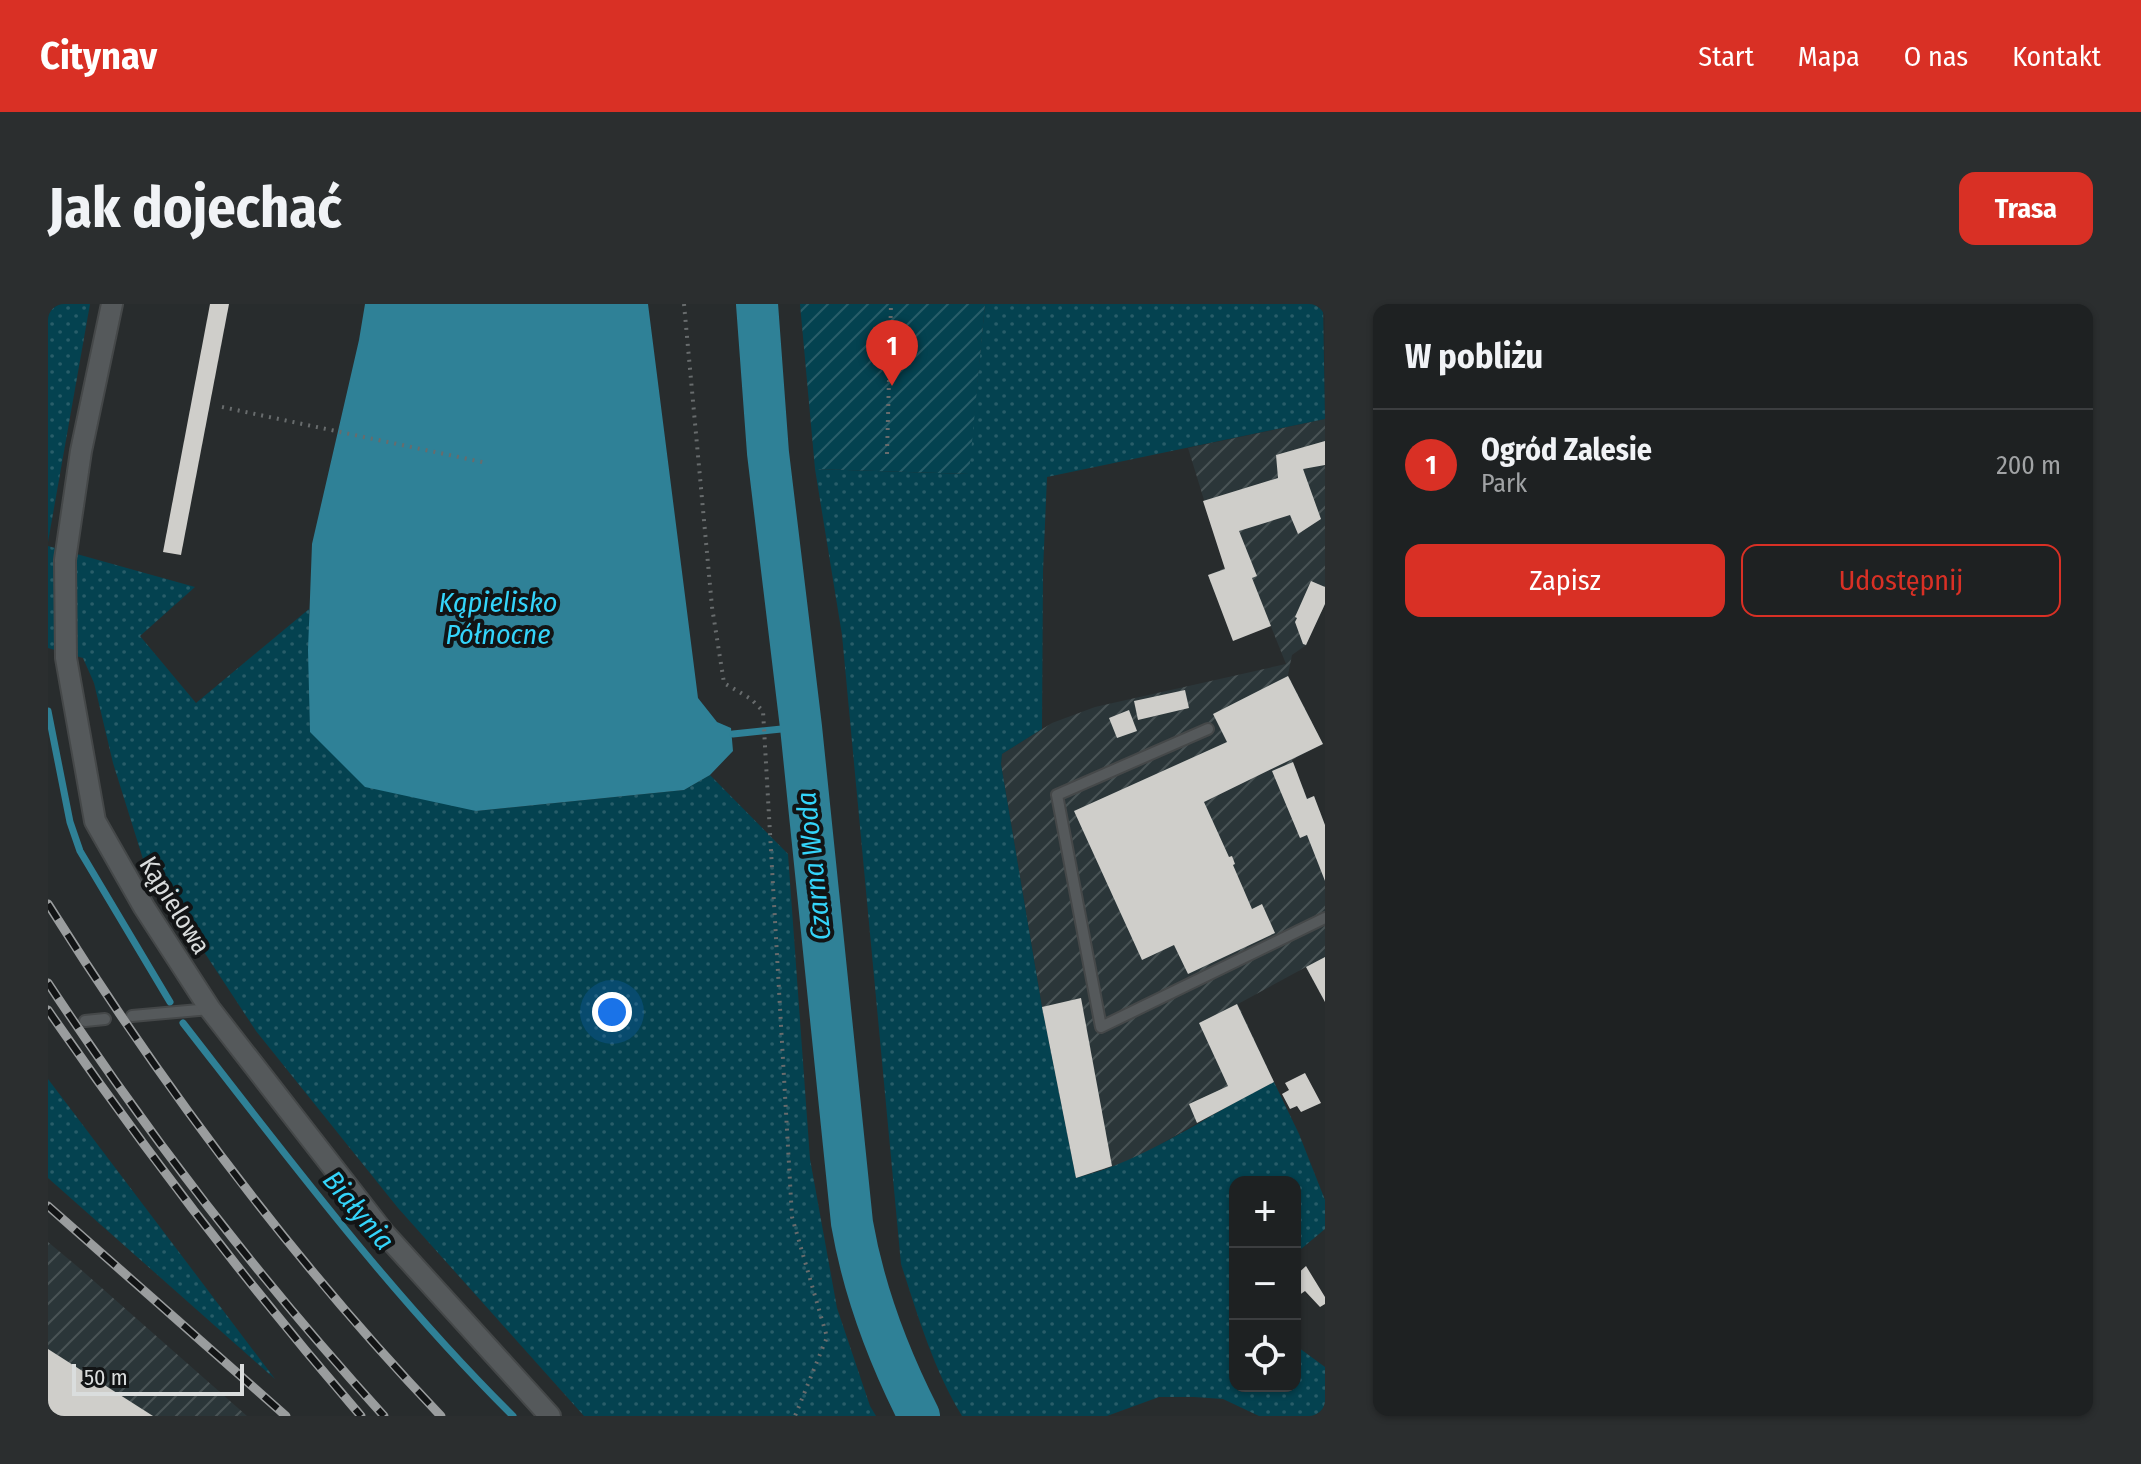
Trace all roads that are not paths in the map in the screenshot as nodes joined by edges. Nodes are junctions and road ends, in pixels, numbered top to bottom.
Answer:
1 (112, 304) edge
2 (1208, 729) dead end
3 (1325, 918) edge
4 (210, 1009) junction
5 (132, 1016) dead end
6 (105, 1019) dead end
7 (85, 1021) dead end
8 (550, 1416) edge

1 - 4 street, Kąpielowa
2 - 3 lane
4 - 5 lane
4 - 8 street, Kąpielowa
6 - 7 lane

